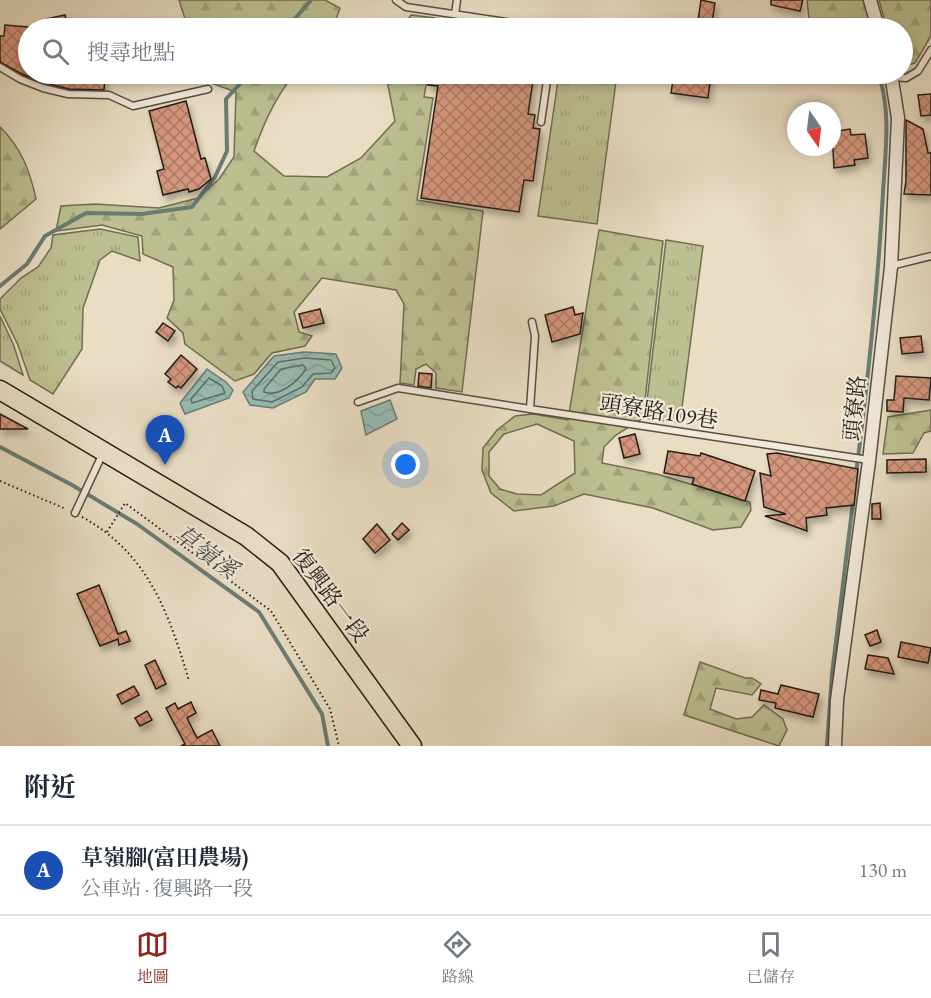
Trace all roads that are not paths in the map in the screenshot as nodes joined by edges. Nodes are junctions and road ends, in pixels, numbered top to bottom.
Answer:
1 (396, 0) edge
2 (457, 0) edge
3 (870, 0) edge
4 (455, 14) junction
5 (481, 18) edge
6 (875, 18) edge
7 (931, 50) edge
8 (0, 67) edge
9 (913, 74) edge
10 (18, 78) edge
11 (33, 84) edge
12 (547, 84) edge
13 (892, 84) edge
14 (208, 89) dead end
15 (541, 122) dead end
16 (931, 256) edge
17 (891, 267) junction
18 (532, 321) dead end
19 (0, 390) edge
20 (358, 402) dead end
21 (530, 409) junction
22 (104, 451) junction
23 (869, 460) junction
24 (75, 513) road end
25 (412, 746) edge
26 (835, 746) edge

1 - 4 lane
2 - 4 lane
3 - 6 street
4 - 5 lane
7 - 9 lane
8 - 10 lane
11 - 14 lane
12 - 15 lane
13 - 17 street, 頭寮路
16 - 17 lane
17 - 23 street, 頭寮路
18 - 21 lane
19 - 22 main road, 復興路一段
20 - 21 lane, 頭寮路109巷
21 - 23 lane, 頭寮路109巷
22 - 24 lane
22 - 25 main road, 復興路一段
23 - 26 street, 頭寮路

